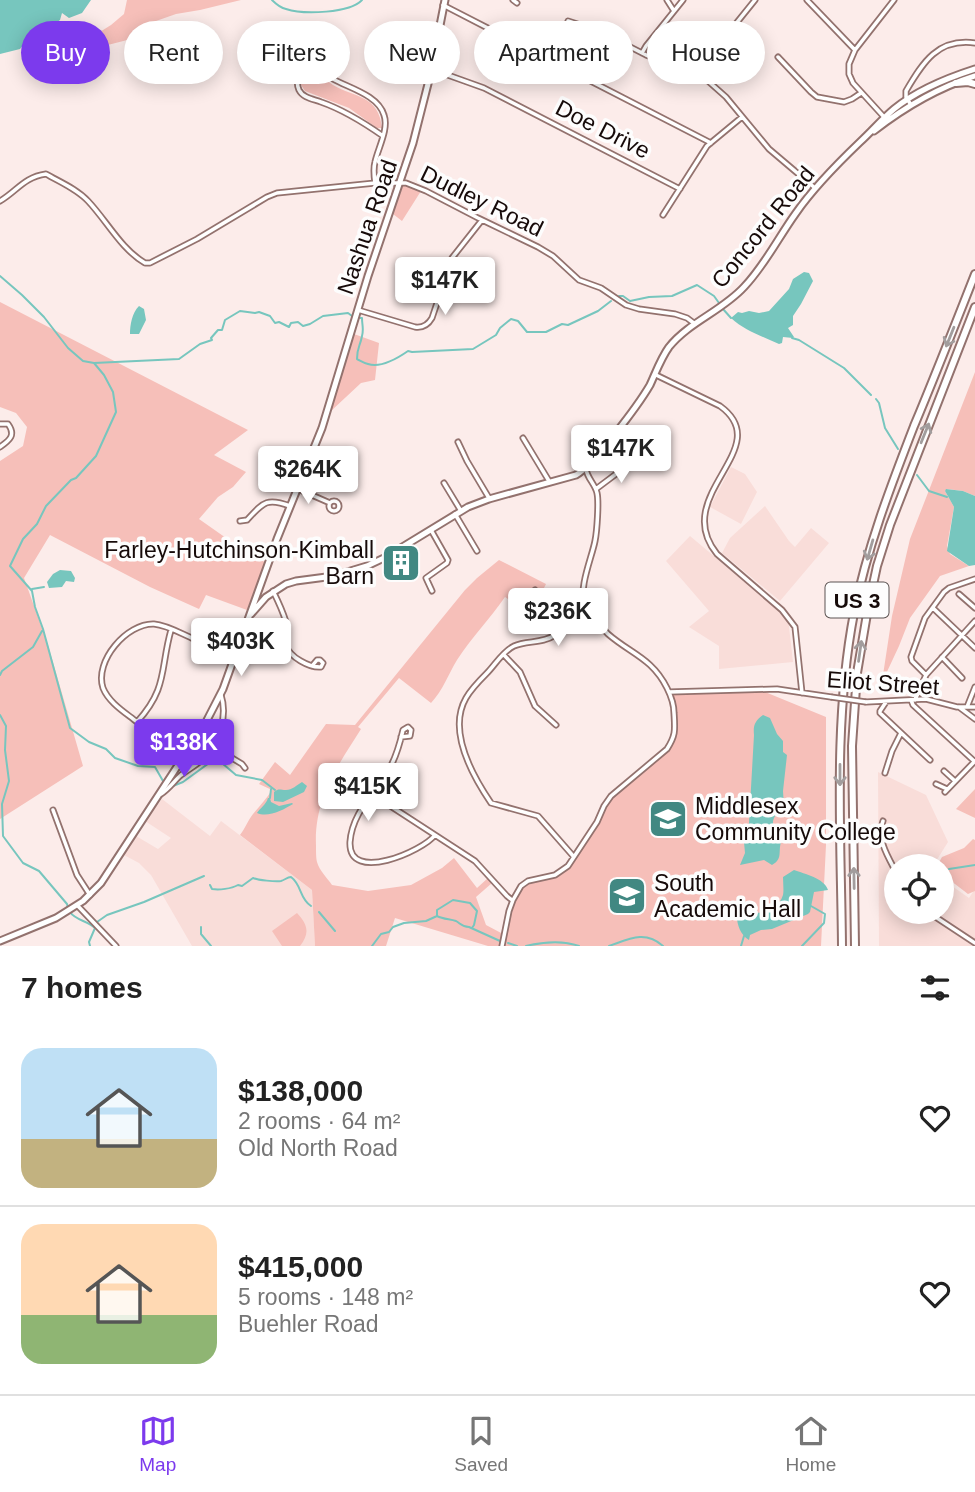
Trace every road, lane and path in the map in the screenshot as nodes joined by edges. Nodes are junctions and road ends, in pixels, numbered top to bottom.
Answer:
1 (513, 0) edge
2 (667, 0) edge
3 (683, 0) edge
4 (755, 0) edge
5 (807, 0) edge
6 (894, 0) edge
7 (444, 3) edge
8 (517, 3) dead end
9 (674, 11) junction
10 (440, 21) edge
11 (738, 21) edge
12 (975, 43) edge
13 (633, 48) edge
14 (855, 50) junction
15 (642, 53) junction
16 (647, 55) edge
17 (778, 57) dead end
18 (975, 69) edge
19 (975, 76) edge
20 (460, 79) edge
21 (956, 83) junction
22 (427, 84) edge
23 (711, 84) edge
24 (975, 84) edge
25 (861, 92) junction
26 (909, 102) junction
27 (742, 117) junction
28 (886, 119) junction
29 (383, 136) junction
30 (711, 143) junction
31 (400, 182) junction
32 (375, 183) junction
33 (815, 188) junction
34 (680, 189) junction
35 (0, 201) edge
36 (663, 215) dead end
37 (482, 220) junction
38 (975, 274) edge
39 (975, 307) edge
40 (358, 310) junction
41 (695, 324) junction
42 (654, 375) junction
43 (0, 424) edge
44 (523, 438) dead end
45 (458, 442) dead end
46 (0, 447) edge
47 (632, 462) dead end
48 (586, 469) junction
49 (549, 482) junction
50 (444, 483) dead end
51 (296, 489) junction
52 (596, 489) junction
53 (489, 499) junction
54 (330, 503) dead end
55 (290, 506) junction
56 (458, 512) junction
57 (247, 520) junction
58 (240, 521) dead end
59 (247, 526) dead end
60 (431, 529) junction
61 (477, 551) dead end
62 (975, 579) edge
63 (535, 590) dead end
64 (257, 591) junction
65 (273, 591) junction
66 (432, 591) dead end
67 (959, 594) dead end
68 (266, 597) junction
69 (586, 605) junction
70 (933, 608) junction
71 (975, 608) edge
72 (248, 617) junction
73 (572, 618) junction
74 (975, 621) edge
75 (171, 630) junction
76 (962, 635) junction
77 (975, 648) edge
78 (236, 651) junction
79 (504, 655) junction
80 (942, 657) junction
81 (312, 666) dead end
82 (926, 675) junction
83 (962, 678) dead end
84 (975, 687) edge
85 (669, 692) junction
86 (802, 693) junction
87 (221, 695) junction
88 (913, 700) junction
89 (886, 702) junction
90 (959, 707) junction
91 (967, 707) junction
92 (975, 707) edge
93 (975, 719) edge
94 (556, 725) dead end
95 (901, 733) junction
96 (401, 737) dead end
97 (212, 746) junction
98 (930, 760) dead end
99 (974, 761) edge
100 (245, 768) dead end
101 (944, 771) dead end
102 (885, 773) dead end
103 (955, 781) junction
104 (936, 784) dead end
105 (159, 794) junction
106 (372, 794) junction
107 (53, 810) dead end
108 (883, 821) dead end
109 (435, 835) junction
110 (888, 854) edge
111 (574, 857) junction
112 (90, 895) junction
113 (513, 900) junction
114 (77, 905) junction
115 (946, 924) edge
116 (0, 941) edge
117 (975, 943) edge
118 (116, 946) edge
119 (502, 946) edge
120 (842, 946) edge
121 (855, 946) edge

1 - 8 street
2 - 9 street
3 - 9 street
4 - 11 street
5 - 14 street
6 - 14 street
7 - 10 main road, Nashua Road
7 - 30 street
9 - 15 street
12 - 26 street
13 - 15 street
14 - 25 street
15 - 16 street
17 - 25 street
18 - 26 main road, Concord Road
19 - 21 main road, Concord Road
20 - 34 street, Doe Drive
21 - 24 highway
21 - 26 main road, Concord Road
22 - 31 main road, Nashua Road
23 - 27 street
25 - 28 street
26 - 28 main road, Concord Road
27 - 30 street
27 - 33 street
28 - 33 main road, Concord Road
29 - 29 street
29 - 32 street
30 - 34 street
31 - 32 street, Dudley Road
31 - 37 street, Dudley Road
31 - 40 main road, Nashua Road
32 - 35 street, Dudley Road
33 - 41 main road, Concord Road
34 - 36 street
37 - 40 street
37 - 41 street, Dudley Road
38 -> 120 highway, US 3
121 -> 39 highway, US 3
40 - 51 main road, Nashua Road
41 - 42 main road, Concord Road
42 - 48 main road, Concord Road
42 - 86 street
43 - 46 street
44 - 49 street
45 - 53 street
47 - 52 street
48 - 49 main road
48 - 52 street
49 - 53 main road
50 - 56 street
51 - 54 street
51 - 55 main road, Nashua Road
52 - 69 street
53 - 56 main road
55 - 57 street
55 - 64 main road, Nashua Road
56 - 60 main road
56 - 61 street
57 - 58 street
57 - 59 street
60 - 65 main road
60 - 66 street
62 - 70 street
63 - 73 street
64 - 68 main road
64 - 72 main road, Nashua Road
65 - 68 main road
65 - 81 street
67 - 71 street
68 - 72 main road
69 - 73 street
69 - 85 street
70 - 76 street
70 - 82 street
72 - 78 main road, Nashua Road
73 - 79 street
74 - 76 street
75 - 75 street
75 - 78 street
76 - 77 street
76 - 80 street
78 - 87 main road, Nashua Road
79 - 94 street
79 - 111 street
80 - 82 street
80 - 83 street
82 - 88 street
84 - 91 street
85 - 86 street, Eliot Street
85 - 111 street
86 - 89 street, Eliot Street, bridge
87 - 97 street
87 - 105 main road, Nashua Road
88 - 89 street, Eliot Street
88 - 90 street, Eliot Street
88 - 99 street
89 - 95 street
90 - 91 street, Eliot Street
90 - 93 street
91 - 92 street, Eliot Street
95 - 98 street
95 - 102 street
96 - 106 street
97 - 100 street
97 - 105 street
99 - 103 street
101 - 103 street
103 - 104 street
105 - 112 main road, Nashua Road
106 - 109 street
106 - 109 street
107 - 112 street
108 - 110 street
109 - 113 street
111 - 113 street
112 - 114 main road, Nashua Road
113 - 119 street
114 - 116 main road, Nashua Road
114 - 118 street
115 - 117 street

